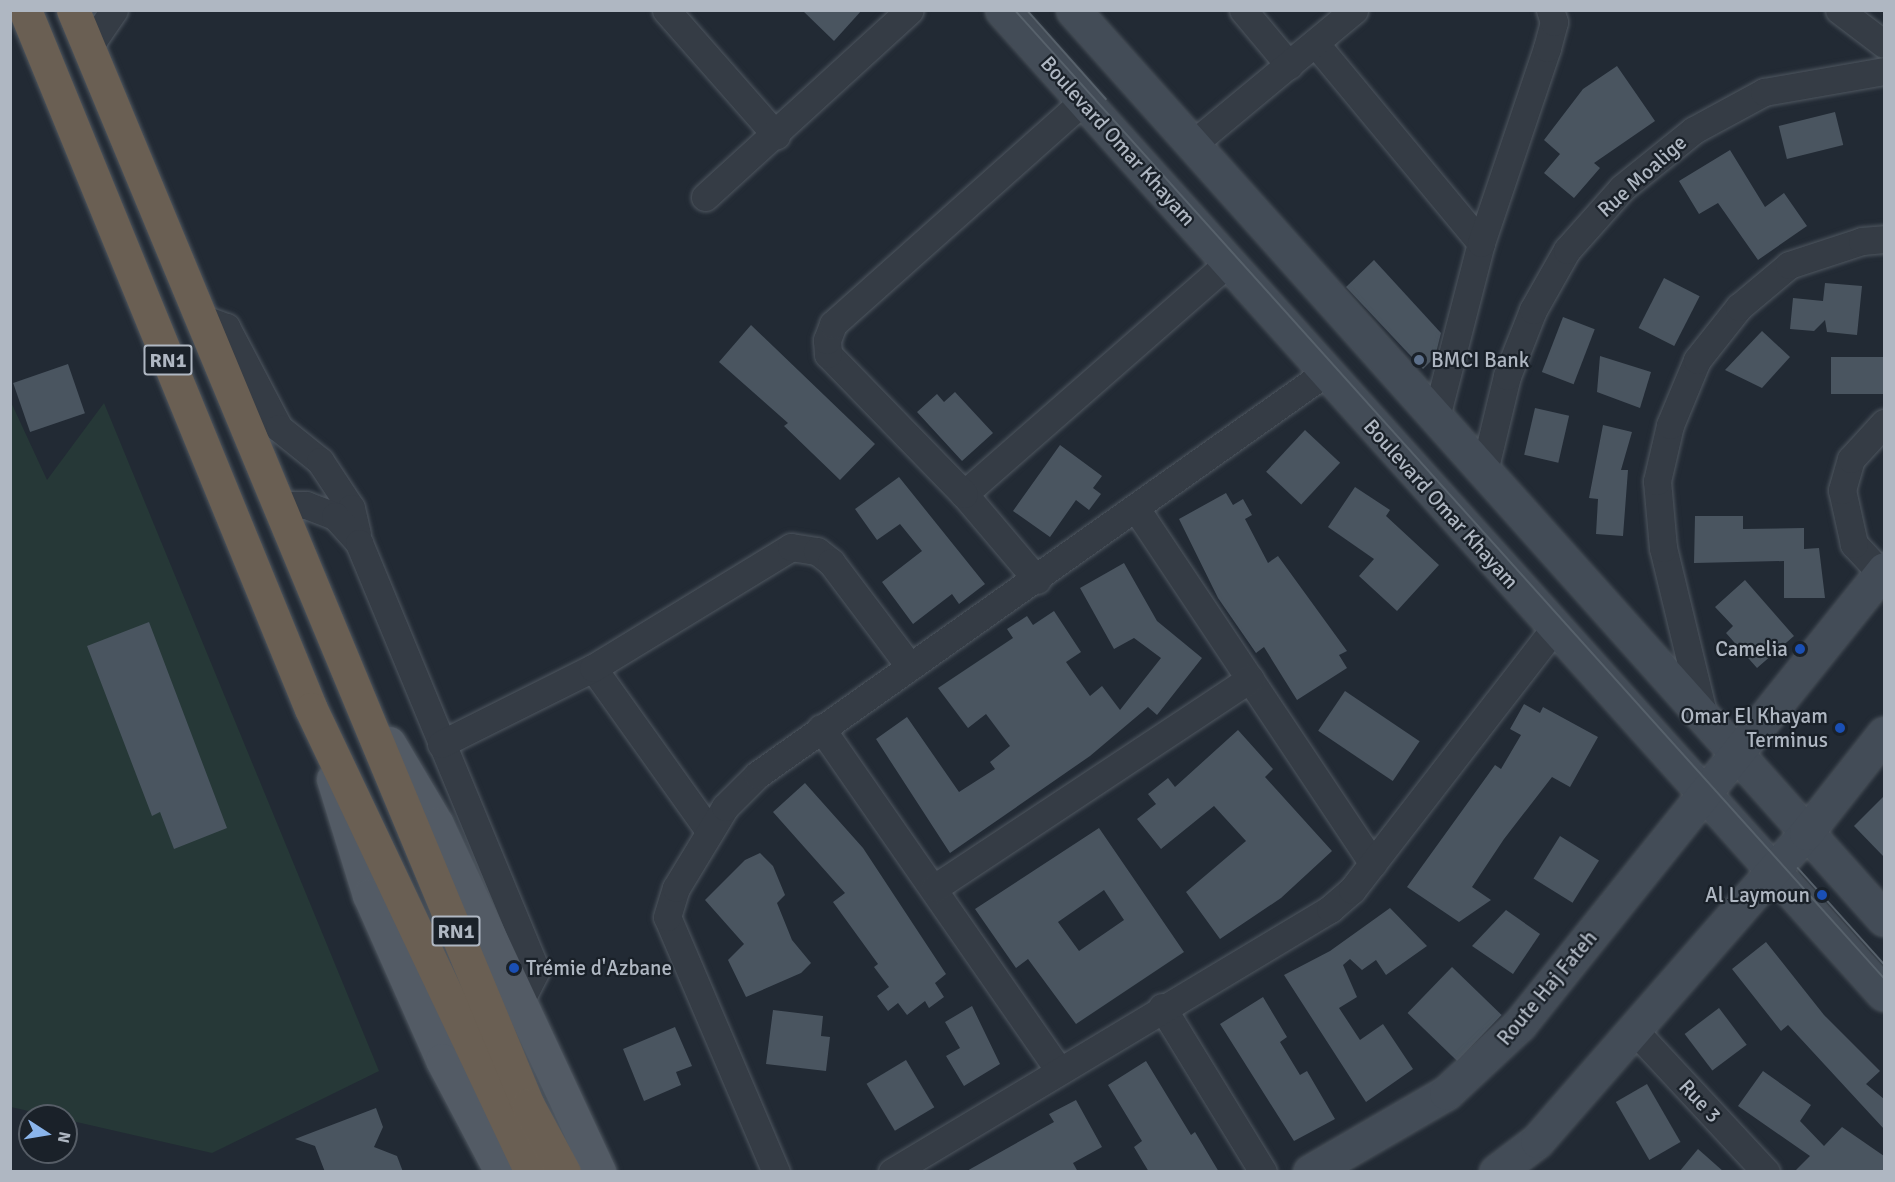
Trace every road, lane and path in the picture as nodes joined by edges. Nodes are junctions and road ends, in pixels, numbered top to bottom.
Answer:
1 (25, 10) edge
2 (73, 10) edge
3 (114, 10) edge
4 (666, 10) edge
5 (910, 10) edge
6 (1002, 10) edge
7 (1073, 10) edge
8 (1243, 10) edge
9 (1354, 10) edge
10 (1550, 10) edge
11 (1839, 10) edge
12 (1315, 43) junction
13 (1884, 45) edge
14 (88, 48) junction
15 (1289, 65) junction
16 (1884, 71) edge
17 (1083, 101) junction
18 (776, 135) junction
19 (1194, 143) junction
20 (705, 197) dead end
21 (1884, 239) edge
22 (1480, 243) junction
23 (1228, 263) junction
24 (201, 318) junction
25 (1325, 373) junction
26 (1437, 413) junction
27 (1884, 423) edge
28 (1484, 471) junction
29 (964, 494) junction
30 (279, 505) junction
31 (1137, 510) junction
32 (359, 543) junction
33 (1883, 571) edge
34 (1036, 580) junction
35 (1553, 630) junction
36 (910, 667) junction
37 (593, 668) junction
38 (1250, 679) junction
39 (355, 686) junction
40 (311, 709) junction
41 (1703, 713) junction
42 (821, 728) junction
43 (1884, 734) edge
44 (441, 744) junction
45 (1738, 753) junction
46 (1703, 792) junction
47 (710, 832) junction
48 (1806, 833) junction
49 (1373, 864) junction
50 (1774, 871) junction
51 (934, 888) junction
52 (1884, 919) edge
53 (1884, 994) edge
54 (519, 1004) junction
55 (1162, 1007) junction
56 (1634, 1030) junction
57 (1059, 1070) junction
58 (501, 1172) edge
59 (531, 1172) edge
60 (564, 1172) edge
61 (599, 1172) edge
62 (776, 1172) edge
63 (892, 1172) edge
64 (1263, 1172) edge
65 (1310, 1172) edge
66 (1496, 1172) edge
67 (1766, 1172) edge

1 - 40 highway, RN1
2 - 14 highway, RN1
3 - 14 street
4 - 18 street
5 - 18 street
6 - 17 street, Boulevard Omar Khayam
7 - 19 street
8 - 15 street
9 - 12 street
10 - 22 street
11 - 13 street
12 - 15 street
12 - 22 street
14 - 24 highway, RN1
15 - 19 street
16 - 28 street, Rue Moalige
17 - 23 street, Boulevard Omar Khayam
17 - 29 street
18 - 20 street
19 - 26 street
21 - 41 street
22 - 26 street
23 - 25 street, Boulevard Omar Khayam
23 - 29 street
24 - 30 highway, RN1
24 - 32 street
25 - 31 street
25 - 35 street, Boulevard Omar Khayam
26 - 28 street
27 - 33 street
28 - 41 street
29 - 34 street
30 - 32 street
30 - 39 highway, RN1
31 - 34 street
31 - 38 street
32 - 44 street
33 - 45 street, Route Haj Fateh
34 - 36 street
35 - 46 street, Boulevard Omar Khayam
35 - 49 street
36 - 37 street
36 - 42 street
37 - 44 street
37 - 47 street
38 - 49 street
38 - 51 street
39 - 54 main road
39 - 60 highway, RN1
40 - 58 main road
40 - 59 highway, RN1
41 - 45 street
42 - 47 street
42 - 51 street
43 - 48 street
44 - 54 street
45 - 46 street, Route Haj Fateh
45 - 48 street
46 - 50 street, Boulevard Omar Khayam
46 - 65 street, Route Haj Fateh
47 - 62 street
48 - 50 street
48 - 52 street
49 - 55 street
50 - 53 street, Boulevard Omar Khayam
50 - 56 street
51 - 57 street
54 - 61 main road
55 - 57 street
55 - 64 street
56 - 66 street
56 - 67 street, Rue 3
57 - 63 street

